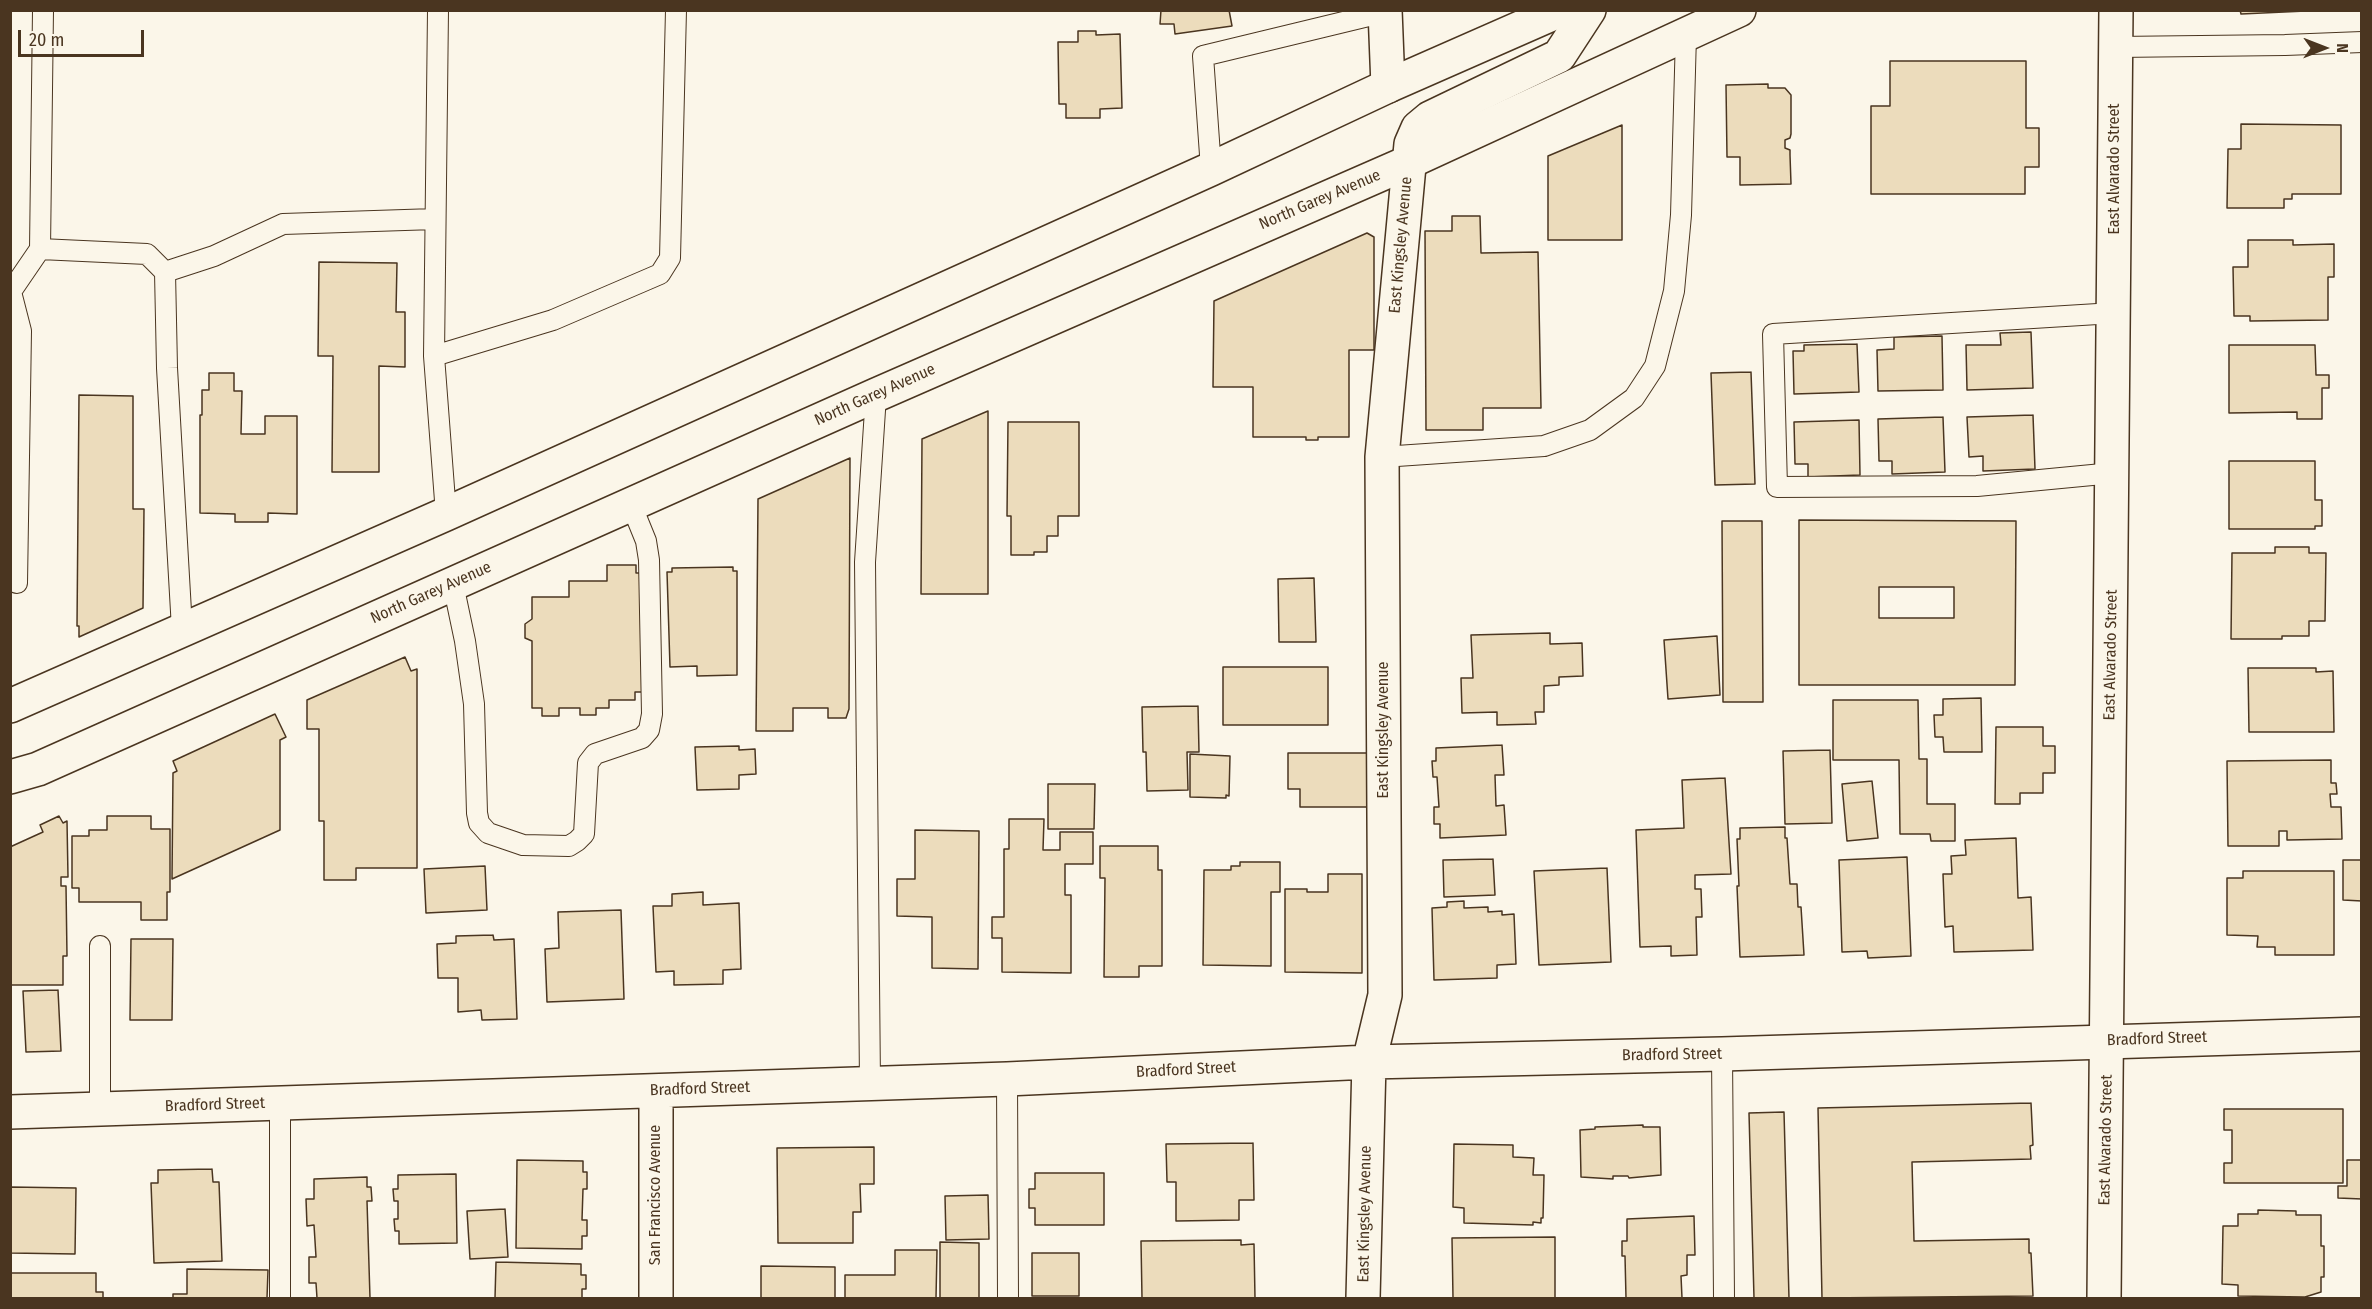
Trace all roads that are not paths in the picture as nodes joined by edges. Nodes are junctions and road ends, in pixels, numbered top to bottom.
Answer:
1 (43, 10) edge
2 (438, 10) edge
3 (676, 10) edge
4 (1562, 10) edge
5 (1589, 10) edge
6 (1739, 10) edge
7 (2116, 10) edge
8 (1385, 11) edge
9 (1686, 35) junction
10 (2361, 42) edge
11 (2116, 47) junction
12 (1388, 86) junction
13 (1408, 162) junction
14 (1211, 169) junction
15 (435, 219) junction
16 (40, 249) junction
17 (165, 272) junction
18 (11, 289) edge
19 (2114, 313) junction
20 (434, 356) junction
21 (876, 395) junction
22 (1382, 457) junction
23 (2113, 473) junction
24 (631, 504) junction
25 (447, 514) junction
26 (16, 583) dead end
27 (453, 584) junction
28 (182, 629) junction
29 (10, 706) edge
30 (10, 777) edge
31 (100, 946) dead end
32 (2361, 1034) edge
33 (2107, 1041) junction
34 (1722, 1054) junction
35 (1369, 1062) junction
36 (1007, 1078) junction
37 (870, 1083) junction
38 (656, 1091) junction
39 (280, 1103) junction
40 (100, 1109) junction
41 (10, 1112) edge
42 (280, 1299) edge
43 (656, 1299) edge
44 (1008, 1299) edge
45 (1364, 1299) edge
46 (1724, 1299) edge
47 (2104, 1299) edge

1 - 16 lane
2 - 15 lane
3 - 20 lane
4 - 12 street
5 - 13 street, East Kingsley Avenue
6 - 9 street, North Garey Avenue
7 - 11 street, East Alvarado Street
8 - 12 street
8 - 14 lane
9 - 13 street, North Garey Avenue
9 - 22 lane
10 - 11 lane
11 - 19 street, East Alvarado Street
12 - 14 street
13 - 21 street, North Garey Avenue
13 - 22 street, East Kingsley Avenue
14 - 25 street
15 - 17 lane
15 - 20 lane
16 - 17 lane
16 - 18 lane
17 - 28 lane
18 - 26 lane
19 - 23 street, East Alvarado Street
19 - 23 lane
20 - 25 lane
21 - 24 street, North Garey Avenue
21 - 37 lane
22 - 35 street, East Kingsley Avenue
23 - 33 street, East Alvarado Street
24 - 27 street, North Garey Avenue
24 - 27 lane
25 - 28 street
27 - 30 street, North Garey Avenue
28 - 29 street
31 - 40 lane
32 - 33 street, Bradford Street
33 - 34 street, Bradford Street
33 - 47 street, East Alvarado Street
34 - 35 street, Bradford Street
34 - 46 lane
35 - 36 street, Bradford Street
35 - 45 street, East Kingsley Avenue
36 - 37 street, Bradford Street
36 - 44 lane
37 - 38 street, Bradford Street
38 - 39 street, Bradford Street
38 - 43 street, San Francisco Avenue
39 - 40 street, Bradford Street
39 - 42 lane
40 - 41 street, Bradford Street

